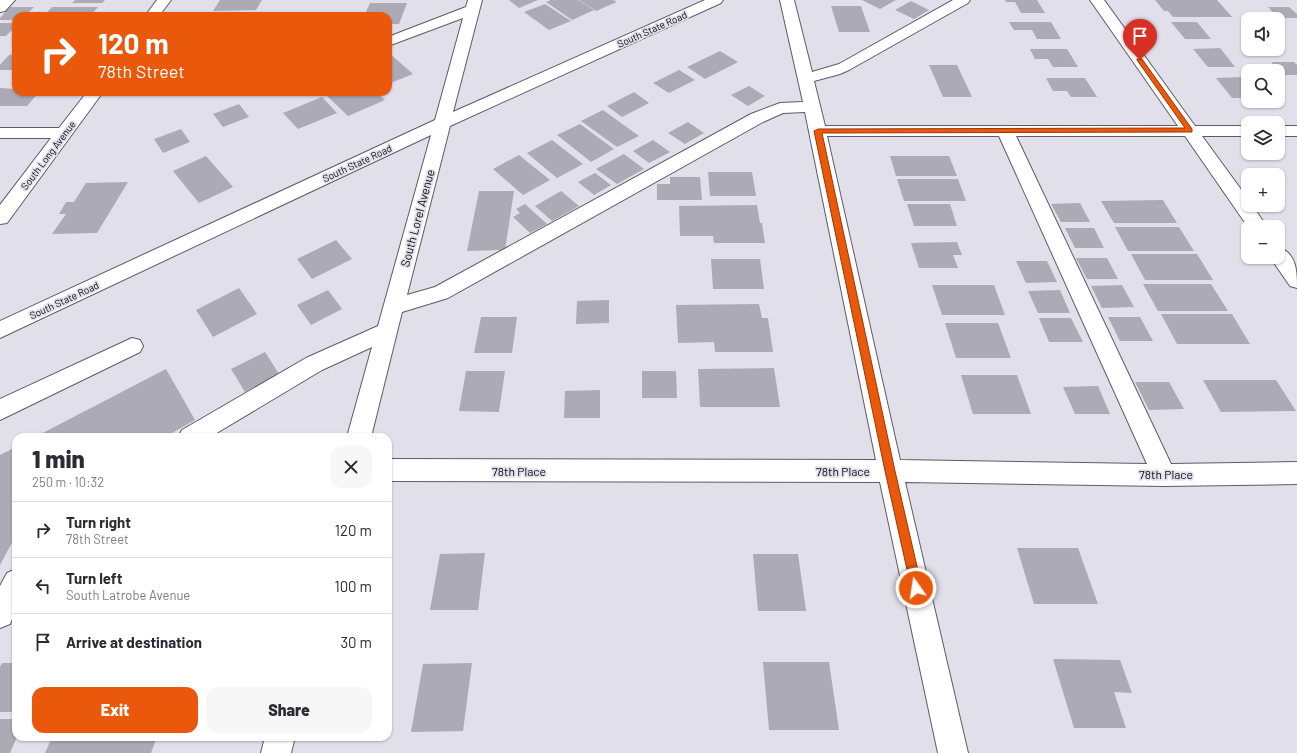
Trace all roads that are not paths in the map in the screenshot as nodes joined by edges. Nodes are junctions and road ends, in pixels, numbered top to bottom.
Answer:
1 (8, 0) edge
2 (164, 0) edge
3 (716, 0) edge
4 (788, 0) edge
5 (963, 0) edge
6 (1097, 0) edge
7 (474, 5) edge
8 (0, 8) edge
9 (155, 12) edge
10 (392, 40) edge
11 (806, 78) junction
12 (92, 96) edge
13 (812, 107) junction
14 (442, 124) junction
15 (1190, 130) junction
16 (1285, 130) edge
17 (1297, 130) edge
18 (818, 131) junction
19 (1005, 131) junction
20 (1241, 131) edge
21 (64, 133) junction
22 (0, 134) edge
23 (0, 218) edge
24 (1253, 220) edge
25 (1285, 264) edge
26 (1297, 281) edge
27 (393, 307) junction
28 (0, 330) edge
29 (387, 330) junction
30 (132, 346) dead end
31 (0, 410) edge
32 (197, 433) edge
33 (360, 433) edge
34 (392, 470) edge
35 (890, 471) junction
36 (1297, 473) edge
37 (1164, 474) junction
38 (12, 590) edge
39 (0, 614) edge
40 (279, 741) edge
41 (276, 753) edge
42 (953, 753) edge

1 - 8 street
2 - 9 street
3 - 14 street, South State Road
4 - 11 street
5 - 11 street
6 - 15 street
7 - 10 street
7 - 14 street, South Lorel Avenue
11 - 13 street
12 - 21 street, South Long Avenue
13 - 18 street
13 - 27 street
14 - 27 street, South Lorel Avenue
14 - 28 street, South State Road
15 - 19 street
15 - 20 street
15 - 24 street
16 - 17 street
18 - 19 street
18 - 35 street
19 - 37 street
21 - 22 street
21 - 23 street, South Long Avenue
25 - 26 street
27 - 29 street, South Lorel Avenue
29 - 32 street
29 - 33 street, South Lorel Avenue
30 - 31 street
34 - 35 street, 78th Place
35 - 37 street, 78th Place
35 - 42 street
36 - 37 street, 78th Place
38 - 39 street
40 - 41 street

